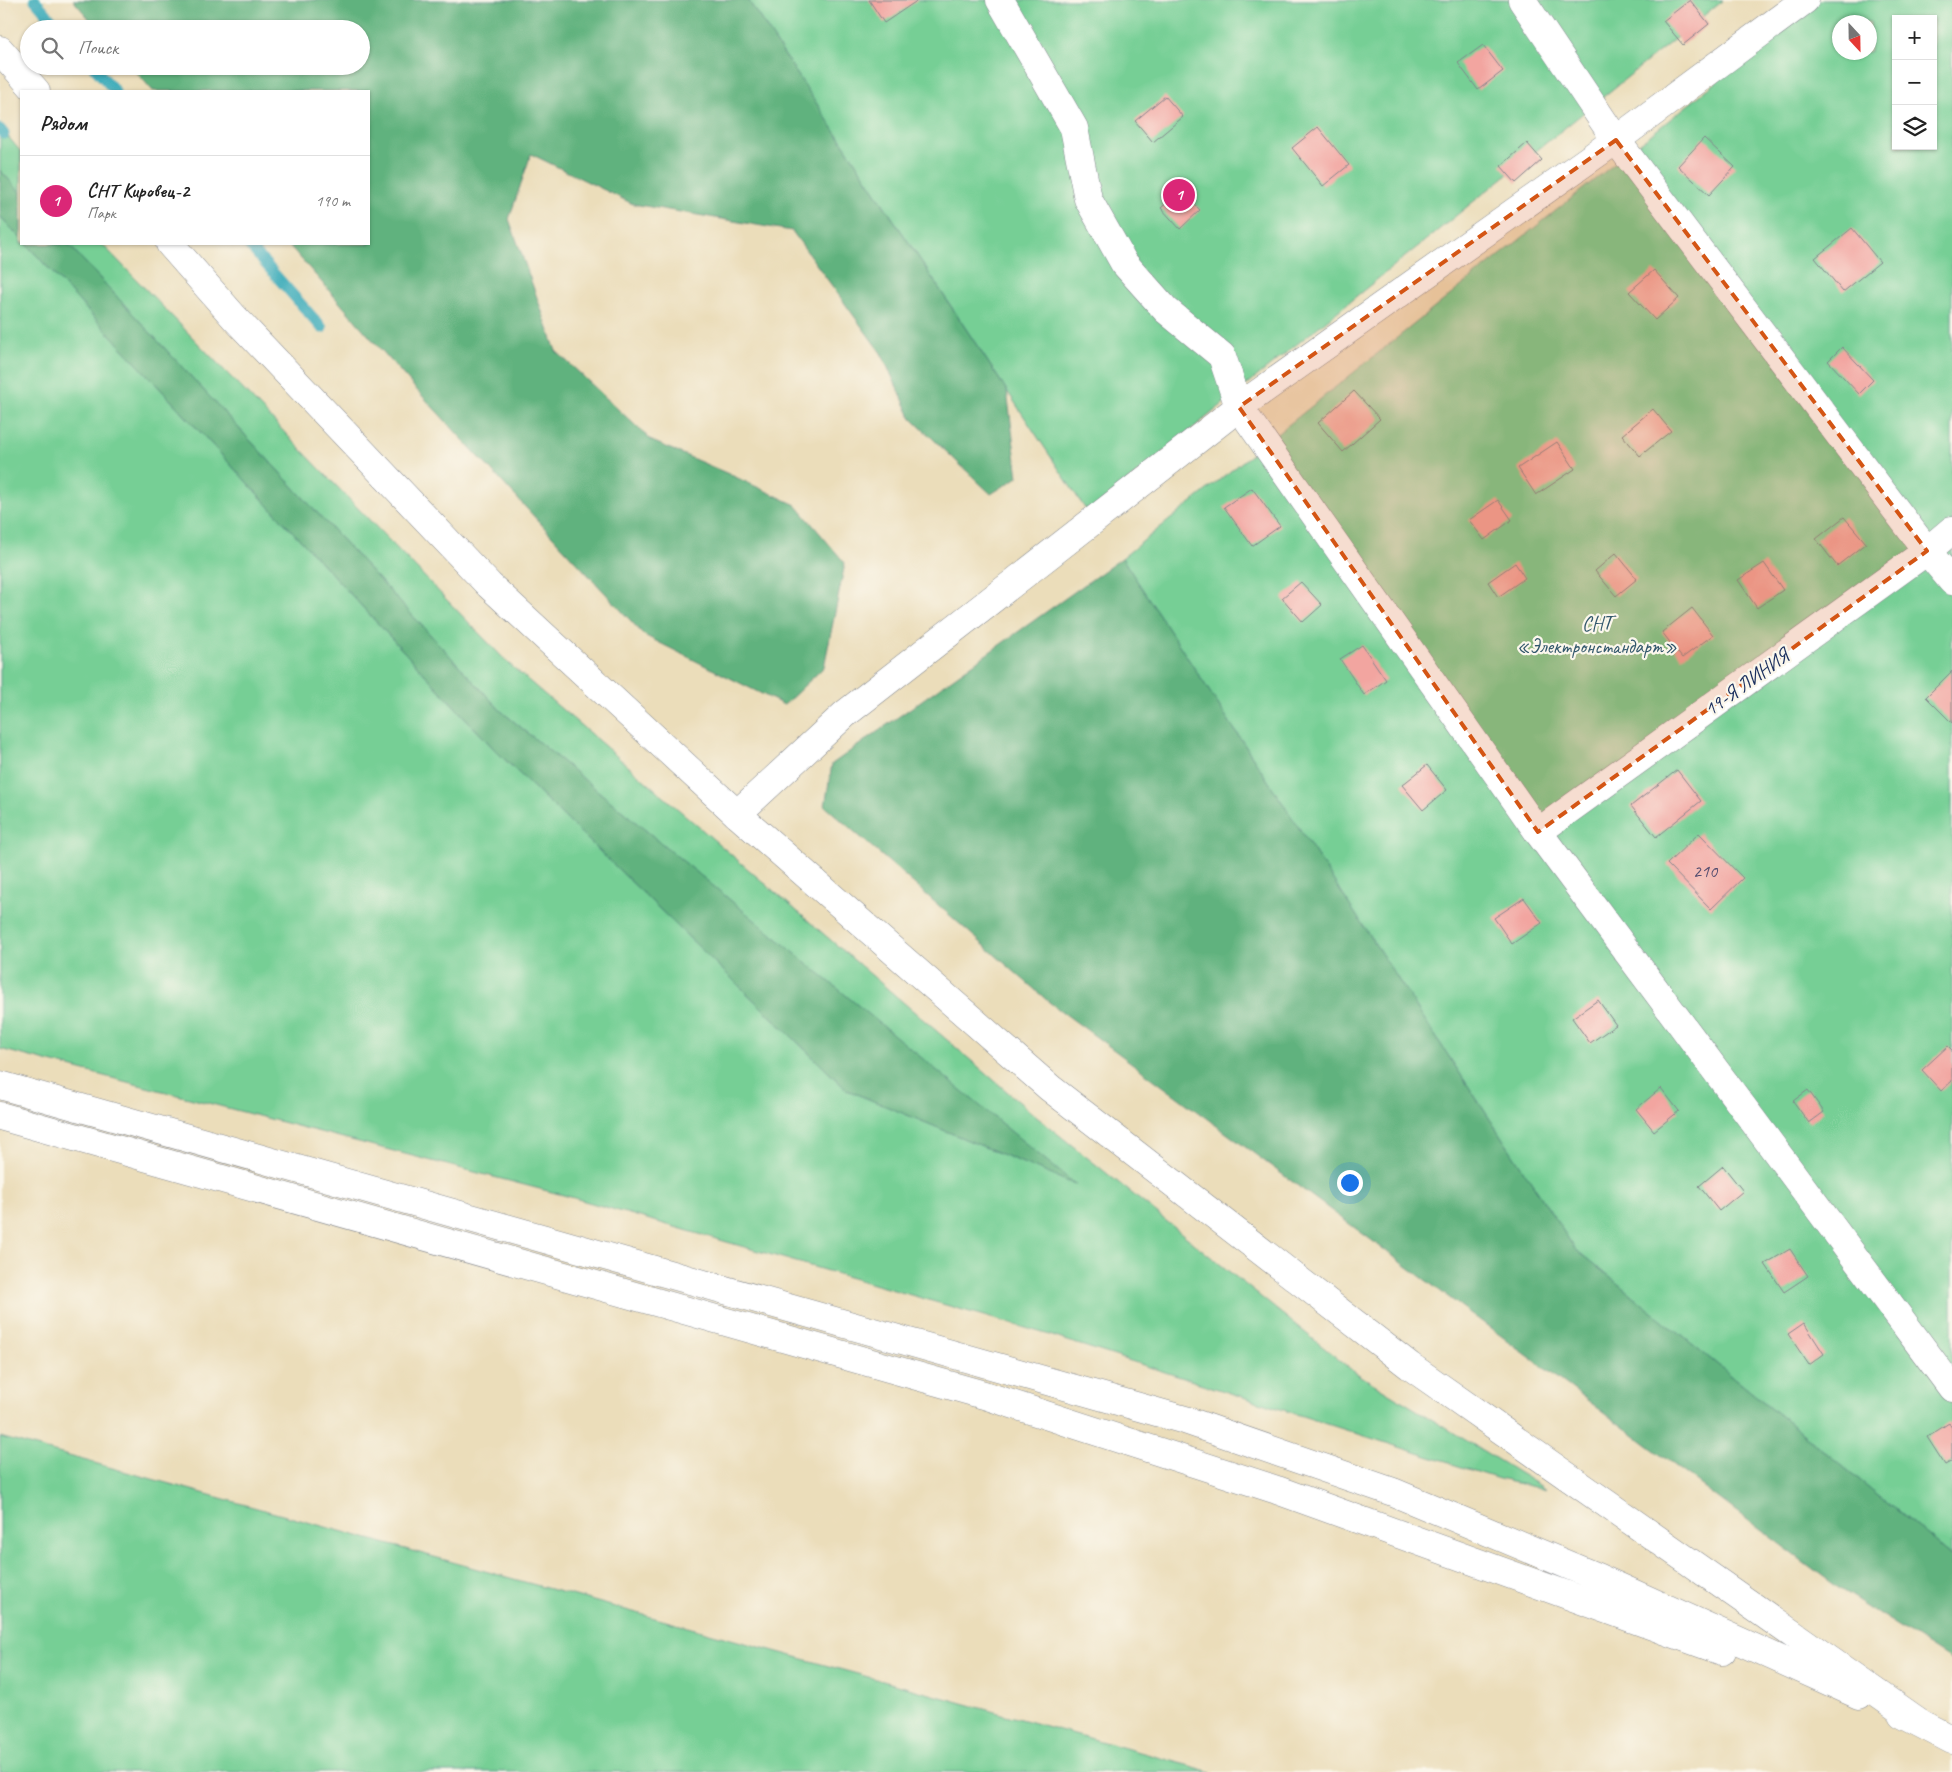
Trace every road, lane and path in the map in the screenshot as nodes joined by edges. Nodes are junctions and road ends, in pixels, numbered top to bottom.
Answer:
1 (1000, 0) edge
2 (1522, 0) edge
3 (1805, 0) edge
4 (0, 50) edge
5 (20, 73) edge
6 (22, 75) edge
7 (35, 90) edge
8 (1616, 140) junction
9 (171, 245) edge
10 (1239, 407) junction
11 (1952, 530) edge
12 (1927, 551) junction
13 (1952, 581) edge
14 (737, 814) junction
15 (1538, 832) junction
16 (0, 1085) edge
17 (0, 1116) edge
18 (1952, 1388) edge
19 (1918, 1722) junction
20 (1952, 1740) edge

1 - 10 main road
2 - 8 main road
3 - 8 main road
4 - 5 main road
6 - 7 main road
8 - 10 main road
8 - 12 main road
9 - 14 main road
10 - 14 main road
10 - 15 main road
11 - 12 main road, 19-Я ЛИНИЯ
12 - 13 main road
12 - 15 main road, 19-Я ЛИНИЯ
14 - 19 main road
15 - 18 main road
16 - 19 main road
17 - 19 main road
19 - 20 main road

